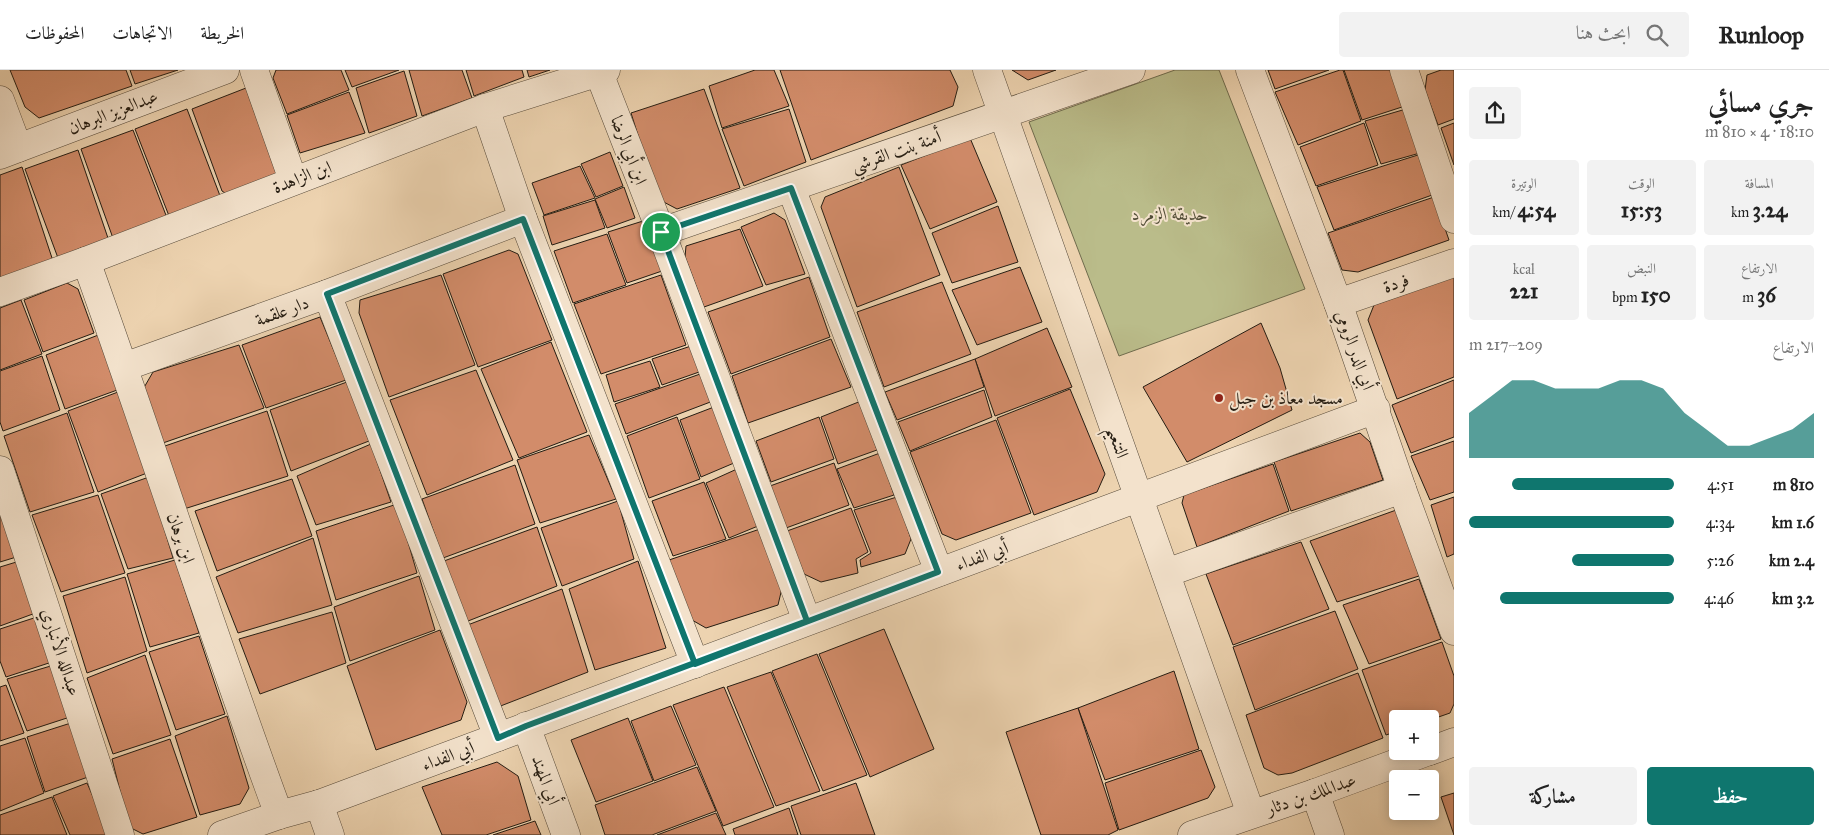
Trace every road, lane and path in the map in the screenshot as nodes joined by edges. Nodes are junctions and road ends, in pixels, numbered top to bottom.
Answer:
1 (226, 70) edge
2 (254, 70) edge
3 (987, 70) edge
4 (1131, 70) edge
5 (1250, 70) edge
6 (1404, 70) edge
7 (602, 71) edge
8 (0, 100) edge
9 (485, 108) junction
10 (1002, 114) junction
11 (9, 151) edge
12 (293, 180) junction
13 (791, 188) junction
14 (523, 219) junction
15 (1454, 219) edge
16 (661, 232) junction
17 (86, 261) junction
18 (1454, 263) edge
19 (0, 292) edge
20 (327, 294) junction
21 (1338, 303) junction
22 (124, 367) junction
23 (1376, 409) junction
24 (1, 473) edge
25 (1402, 489) junction
26 (1138, 498) junction
27 (938, 572) junction
28 (1166, 573) junction
29 (807, 621) junction
30 (1454, 631) edge
31 (695, 664) junction
32 (526, 726) junction
33 (498, 738) junction
34 (1454, 742) edge
35 (1439, 747) edge
36 (1405, 760) edge
37 (1315, 793) junction
38 (319, 804) junction
39 (1251, 814) junction
40 (279, 815) junction
41 (120, 835) edge
42 (222, 835) edge
43 (330, 835) edge
44 (566, 835) edge
45 (1192, 835) edge
46 (1330, 835) edge

1 - 11 street, عبدالعزيز البرهان
2 - 12 street
3 - 10 street, التنعيم
4 - 10 street, أمنة بنت القرشي
5 - 21 street, أبي الدر الرومي
6 - 15 street
7 - 9 street, ابن الزاهدة
7 - 16 street, ابن أبي الرضا
8 - 11 street
9 - 12 street, ابن الزاهدة
9 - 14 street
10 - 13 street, أمنة بنت القرشي
10 - 26 street, التنعيم
12 - 17 street, ابن الزاهدة
13 - 16 street, أمنة بنت القرشي
13 - 27 street
14 - 20 street, دار علقمة
14 - 31 street
16 - 29 street, ابن أبي الرضا
17 - 19 street, ابن الزاهدة
17 - 22 street, ابن برهان
18 - 21 street, فردة
20 - 22 street, دار علقمة
20 - 33 street
21 - 23 street, أبي الدر الرومي
22 - 40 street, ابن برهان
23 - 25 street, أبي الدر الرومي
23 - 26 street, أبي الفداء
24 - 41 street, عبدالله الأنباري
25 - 28 street
25 - 30 street, أبي الدر الرومي
26 - 27 street, أبي الفداء
26 - 28 street, التنعيم
27 - 29 street, أبي الفداء
28 - 39 street, التنعيم
29 - 31 street, أبي الفداء
31 - 32 street, أبي الفداء
32 - 33 street, أبي الفداء
32 - 44 street, أبي المهند
33 - 38 street, أبي الفداء
34 - 35 street, عبدالملك بن دثار
36 - 37 street, عبدالملك بن دثار
37 - 39 street, عبدالملك بن دثار
37 - 46 street
38 - 40 street, أبي الفداء
38 - 43 street
39 - 45 street, عبدالملك بن دثار
40 - 42 street, أبي الفداء

